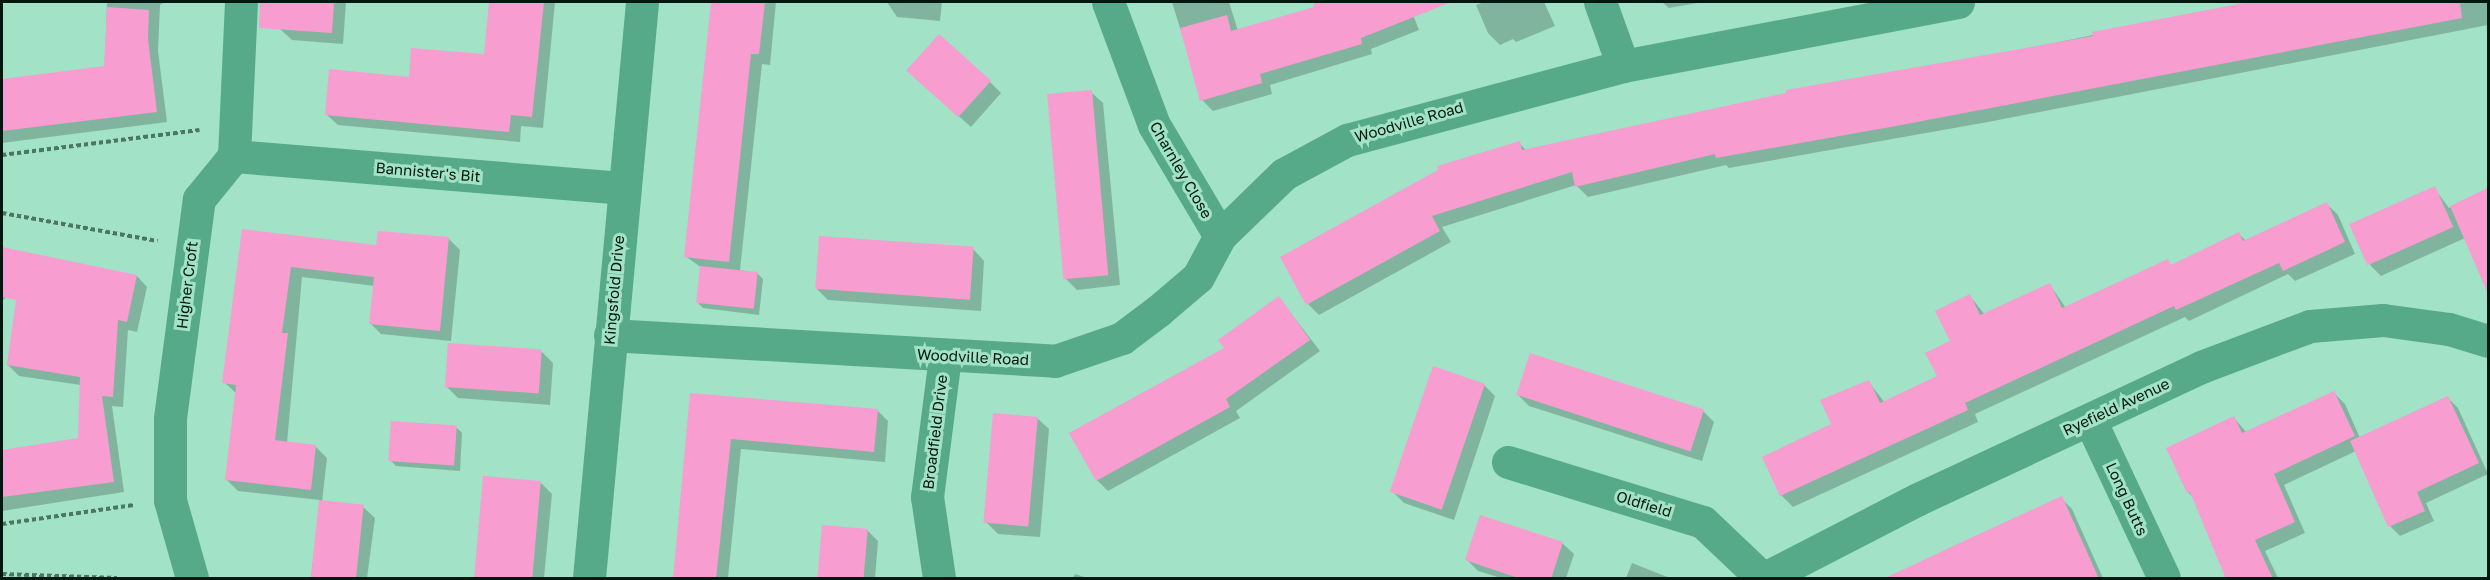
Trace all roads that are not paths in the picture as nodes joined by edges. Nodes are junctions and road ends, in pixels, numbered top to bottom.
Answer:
1 (242, 2) edge
2 (642, 2) edge
3 (1108, 2) edge
4 (1600, 2) edge
5 (1958, 2) edge
6 (1623, 66) junction
7 (235, 141) junction
8 (622, 188) junction
9 (1220, 236) junction
10 (610, 335) junction
11 (2488, 341) edge
12 (945, 356) junction
13 (2091, 420) junction
14 (1508, 462) dead end
15 (192, 579) edge
16 (589, 579) edge
17 (939, 579) edge
18 (1763, 579) edge
19 (2164, 579) edge

1 - 7 street
2 - 8 street, Kingsfold Drive
3 - 9 street, Charnley Close
4 - 6 street
5 - 6 street, Woodville Road
6 - 9 street, Woodville Road
7 - 8 street, Bannister's Bit
7 - 15 street, Higher Croft
8 - 10 street, Kingsfold Drive
9 - 12 street, Woodville Road
10 - 12 street, Woodville Road
10 - 16 street, Kingsfold Drive
11 - 13 street, Ryefield Avenue
12 - 17 street, Broadfield Drive
13 - 18 street, Ryefield Avenue
13 - 19 street, Long Butts
14 - 18 street, Oldfield

